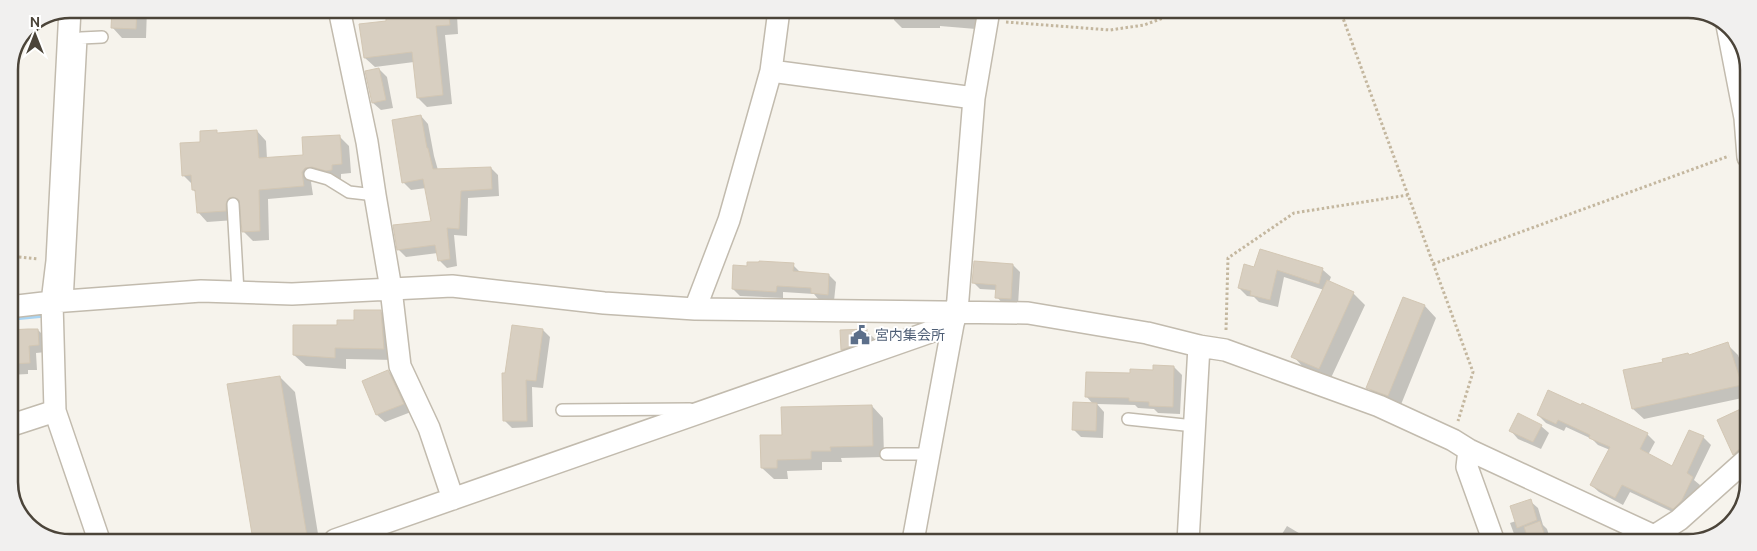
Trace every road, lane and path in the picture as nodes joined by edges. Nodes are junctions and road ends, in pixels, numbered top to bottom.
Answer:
1 (70, 18) edge
2 (341, 18) edge
3 (778, 18) edge
4 (987, 18) edge
5 (1012, 18) edge
6 (1163, 18) edge
7 (1343, 18) edge
8 (102, 38) dead end
9 (1730, 39) edge
10 (771, 71) junction
11 (1739, 84) edge
12 (974, 98) junction
13 (1739, 156) edge
14 (310, 174) dead end
15 (376, 195) junction
16 (1408, 195) junction
17 (234, 204) dead end
18 (18, 257) edge
19 (57, 261) junction
20 (1433, 264) junction
21 (391, 288) junction
22 (238, 292) junction
23 (59, 302) junction
24 (18, 306) edge
25 (695, 309) junction
26 (955, 318) junction
27 (1199, 346) junction
28 (1225, 350) junction
29 (712, 409) junction
30 (562, 410) dead end
31 (55, 411) junction
32 (1128, 419) dead end
33 (18, 423) edge
34 (1194, 426) junction
35 (1461, 445) junction
36 (886, 454) dead end
37 (928, 454) junction
38 (1740, 465) edge
39 (453, 500) junction
40 (97, 534) edge
41 (353, 534) edge
42 (914, 534) edge
43 (1188, 534) edge
44 (1491, 534) edge
45 (1643, 534) edge
46 (1660, 534) edge

1 - 19 street
2 - 15 street
3 - 10 street
4 - 12 street
5 - 6 path
7 - 16 path
8 - 23 lane
9 - 11 street
10 - 12 street
10 - 25 street
12 - 26 street
13 - 20 path
14 - 15 lane
15 - 21 street
16 - 20 path
16 - 28 path
17 - 22 lane
18 - 19 path
19 - 23 street
20 - 35 path
21 - 22 street
21 - 25 street
21 - 39 street
22 - 23 street
23 - 24 street
23 - 31 street
25 - 26 street
26 - 27 street
26 - 29 street
26 - 37 street
27 - 28 street
27 - 34 street
28 - 35 street
29 - 30 lane
29 - 39 street
31 - 33 street
31 - 40 street
32 - 34 lane
34 - 43 street
35 - 44 street
35 - 45 street
36 - 37 lane
37 - 42 street
38 - 46 street
39 - 41 street

